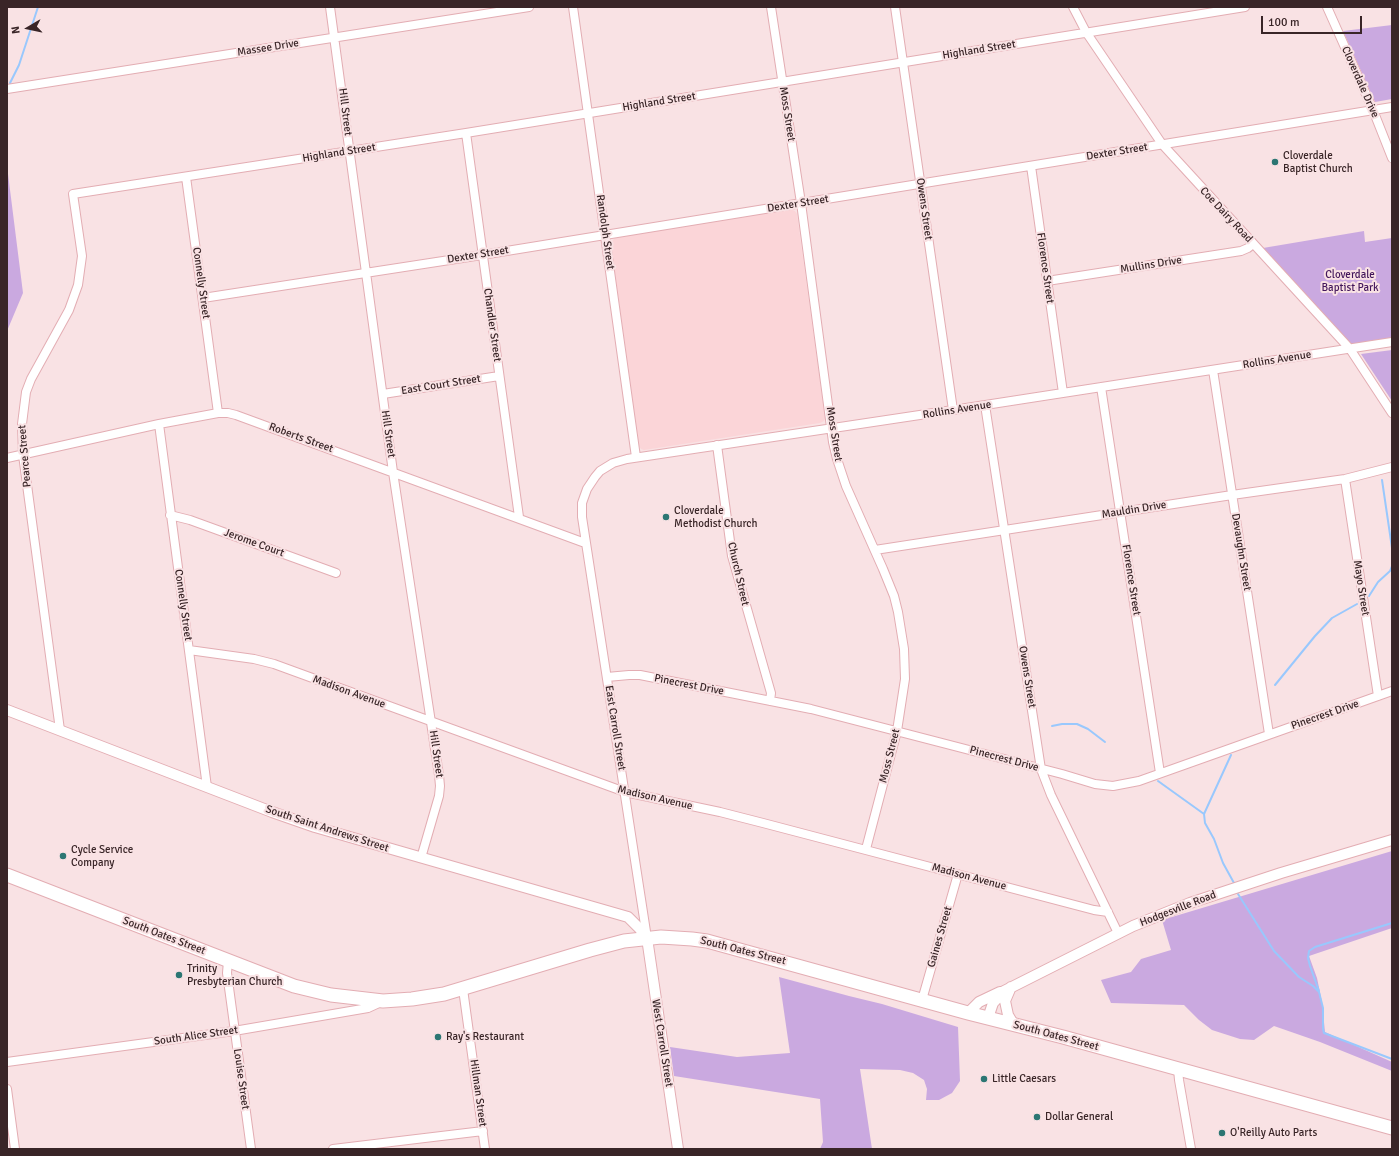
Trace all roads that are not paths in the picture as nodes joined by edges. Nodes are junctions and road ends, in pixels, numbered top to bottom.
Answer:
1 (330, 7) edge
2 (529, 7) edge
3 (573, 7) edge
4 (771, 7) edge
5 (896, 7) edge
6 (1073, 7) edge
7 (1245, 7) edge
8 (1327, 7) edge
9 (1086, 32) junction
10 (335, 38) junction
11 (903, 62) junction
12 (782, 81) junction
13 (7, 89) edge
14 (1392, 107) edge
15 (1373, 110) junction
16 (588, 113) junction
17 (466, 133) junction
18 (1162, 144) junction
19 (350, 151) junction
20 (1392, 158) edge
21 (1031, 166) junction
22 (186, 177) junction
23 (920, 184) junction
24 (73, 194) joint
25 (801, 203) junction
26 (605, 235) junction
27 (1253, 244) junction
28 (482, 255) junction
29 (366, 273) junction
30 (1047, 281) junction
31 (203, 298) junction
32 (1392, 342) edge
33 (1350, 349) junction
34 (1213, 370) junction
35 (499, 376) junction
36 (1101, 387) junction
37 (1063, 393) junction
38 (383, 394) junction
39 (985, 405) junction
40 (953, 410) junction
41 (1392, 412) edge
42 (218, 413) junction
43 (159, 424) junction
44 (832, 428) junction
45 (717, 445) junction
46 (23, 455) junction
47 (636, 457) junction
48 (7, 458) edge
49 (1392, 467) edge
50 (393, 472) junction
51 (1345, 479) junction
52 (1232, 495) junction
53 (1120, 512) junction
54 (170, 515) junction
55 (518, 517) junction
56 (1005, 530) junction
57 (585, 543) junction
58 (875, 550) junction
59 (336, 573) dead end
60 (189, 650) junction
61 (607, 677) junction
62 (1392, 691) edge
63 (1378, 696) junction
64 (770, 701) junction
65 (7, 710) edge
66 (431, 722) junction
67 (60, 730) junction
68 (897, 731) junction
69 (1269, 734) junction
70 (1041, 769) junction
71 (1160, 773) junction
72 (206, 786) junction
73 (625, 792) junction
74 (1392, 840) edge
75 (866, 849) junction
76 (422, 858) junction
77 (958, 874) junction
78 (7, 875) edge
79 (1108, 912) junction
80 (1118, 933) junction
81 (647, 938) junction
82 (228, 961) junction
83 (463, 989) junction
84 (1008, 989) junction
85 (922, 1000) junction
86 (383, 1001) junction
87 (968, 1013) junction
88 (988, 1018) junction
89 (1014, 1025) junction
90 (234, 1031) junction
91 (7, 1062) edge
92 (1178, 1069) junction
93 (7, 1089) edge
94 (1392, 1128) edge
95 (483, 1131) junction
96 (15, 1149) edge
97 (251, 1149) edge
98 (333, 1149) edge
99 (485, 1149) edge
100 (678, 1149) edge
101 (1191, 1149) edge

1 - 10 street, Hill Street
2 - 10 street, Massee Drive
3 - 16 street, Randolph Street
4 - 12 street, Moss Street
5 - 11 street, Owens Street
6 - 9 street, Coe Dairy Road
7 - 9 street, Highland Street
8 - 15 street, Cloverdale Drive
9 - 11 street, Highland Street
9 - 18 street, Coe Dairy Road
10 - 13 street, Massee Drive
10 - 19 street, Hill Street
11 - 12 street, Highland Street
11 - 23 street, Owens Street
12 - 16 street, Highland Street
12 - 25 street, Moss Street
14 - 15 street, Dexter Street
15 - 18 street, Dexter Street
15 - 20 street, Cloverdale Drive
16 - 17 street, Highland Street
16 - 26 street, Randolph Street
17 - 19 street, Highland Street
17 - 28 street, Chandler Street
18 - 21 street, Dexter Street
18 - 27 street, Coe Dairy Road
19 - 22 street, Highland Street
19 - 29 street, Hill Street
21 - 23 street, Dexter Street
21 - 30 street, Florence Street
22 - 24 street, Highland Street
22 - 31 street, Connelly Street
23 - 25 street, Dexter Street
23 - 40 street, Owens Street
24 - 46 street, Pearce Street
25 - 26 street, Dexter Street
25 - 44 street, Moss Street
26 - 28 street, Dexter Street
26 - 47 street, Randolph Street
27 - 30 street, Mullins Drive
27 - 33 street, Coe Dairy Road
28 - 29 street, Dexter Street
28 - 35 street, Chandler Street
29 - 31 street, Dexter Street
29 - 38 street, Hill Street
30 - 37 street, Florence Street
31 - 42 street, Connelly Street
32 - 33 street, Rollins Avenue
33 - 34 street, Rollins Avenue
33 - 41 street, Coe Dairy Road
34 - 36 street, Rollins Avenue
34 - 52 street, Devaughn Street
35 - 38 street, East Court Street
35 - 55 street, Chandler Street
36 - 37 street, Rollins Avenue
36 - 53 street, Florence Street
37 - 39 street, Rollins Avenue
38 - 50 street, Hill Street
39 - 40 street, Rollins Avenue
39 - 56 street, Owens Street
40 - 44 street, Rollins Avenue
42 - 43 street, Roberts Street
42 - 50 street, Roberts Street
43 - 46 street, Roberts Street
43 - 54 street, Connelly Street
44 - 45 street, Rollins Avenue
44 - 58 street, Moss Street
45 - 47 street, Rollins Avenue
45 - 64 street, Church Street
46 - 48 street, Roberts Street
46 - 67 street, Pearce Street
47 - 57 street, Rollins Avenue
49 - 51 street, Mauldin Drive
50 - 55 street, Roberts Street
50 - 66 street, Hill Street
51 - 52 street, Mauldin Drive
51 - 63 street, Mayo Street
52 - 53 street, Mauldin Drive
52 - 69 street, Devaughn Street
53 - 56 street, Mauldin Drive
53 - 71 street, Florence Street
54 - 59 street, Jerome Court
54 - 60 street, Connelly Street
55 - 57 street, Roberts Street
56 - 58 street, Mauldin Drive
56 - 70 street, Owens Street
57 - 61 street, East Carroll Street
58 - 68 street, Moss Street
60 - 66 street, Madison Avenue
60 - 72 street, Connelly Street
61 - 64 street, Pinecrest Drive
61 - 73 street, East Carroll Street
62 - 63 street, Pinecrest Drive
63 - 69 street, Pinecrest Drive
64 - 68 street, Pinecrest Drive
65 - 67 street, South Saint Andrews Street
66 - 73 street, Madison Avenue
66 - 76 street, Hill Street
67 - 72 street, South Saint Andrews Street
68 - 70 street, Pinecrest Drive
68 - 75 street, Moss Street
69 - 71 street, Pinecrest Drive
70 - 71 street, Pinecrest Drive
70 - 79 street, Owens Street
72 - 76 street, South Saint Andrews Street
73 - 75 street, Madison Avenue
73 - 81 street, East Carroll Street
74 - 80 street, Hodgesville Road
75 - 77 street, Madison Avenue
76 - 81 street, South Saint Andrews Street
77 - 79 street, Madison Avenue
77 - 85 street, Gaines Street
78 - 82 main road, South Oates Street
79 - 80 street, Owens Street
80 - 84 street, Hodgesville Road
81 - 83 main road, South Oates Street
81 - 85 main road, South Oates Street
81 - 100 street, West Carroll Street
82 - 86 main road, South Oates Street
82 - 90 street, Louise Street
83 - 86 main road, South Oates Street
83 - 95 street, Hillman Street
84 - 87 street
84 - 88 street, Hodgesville Road
84 - 89 street
85 - 87 main road, South Oates Street
86 - 90 street, South Alice Street
87 - 88 main road, South Oates Street
88 - 89 main road, South Oates Street
89 - 92 main road, South Oates Street
90 - 91 street, South Alice Street
90 - 97 street, Louise Street
92 - 94 main road, South Oates Street
92 - 101 street
93 - 96 street
95 - 98 street
95 - 99 street, Hillman Street

